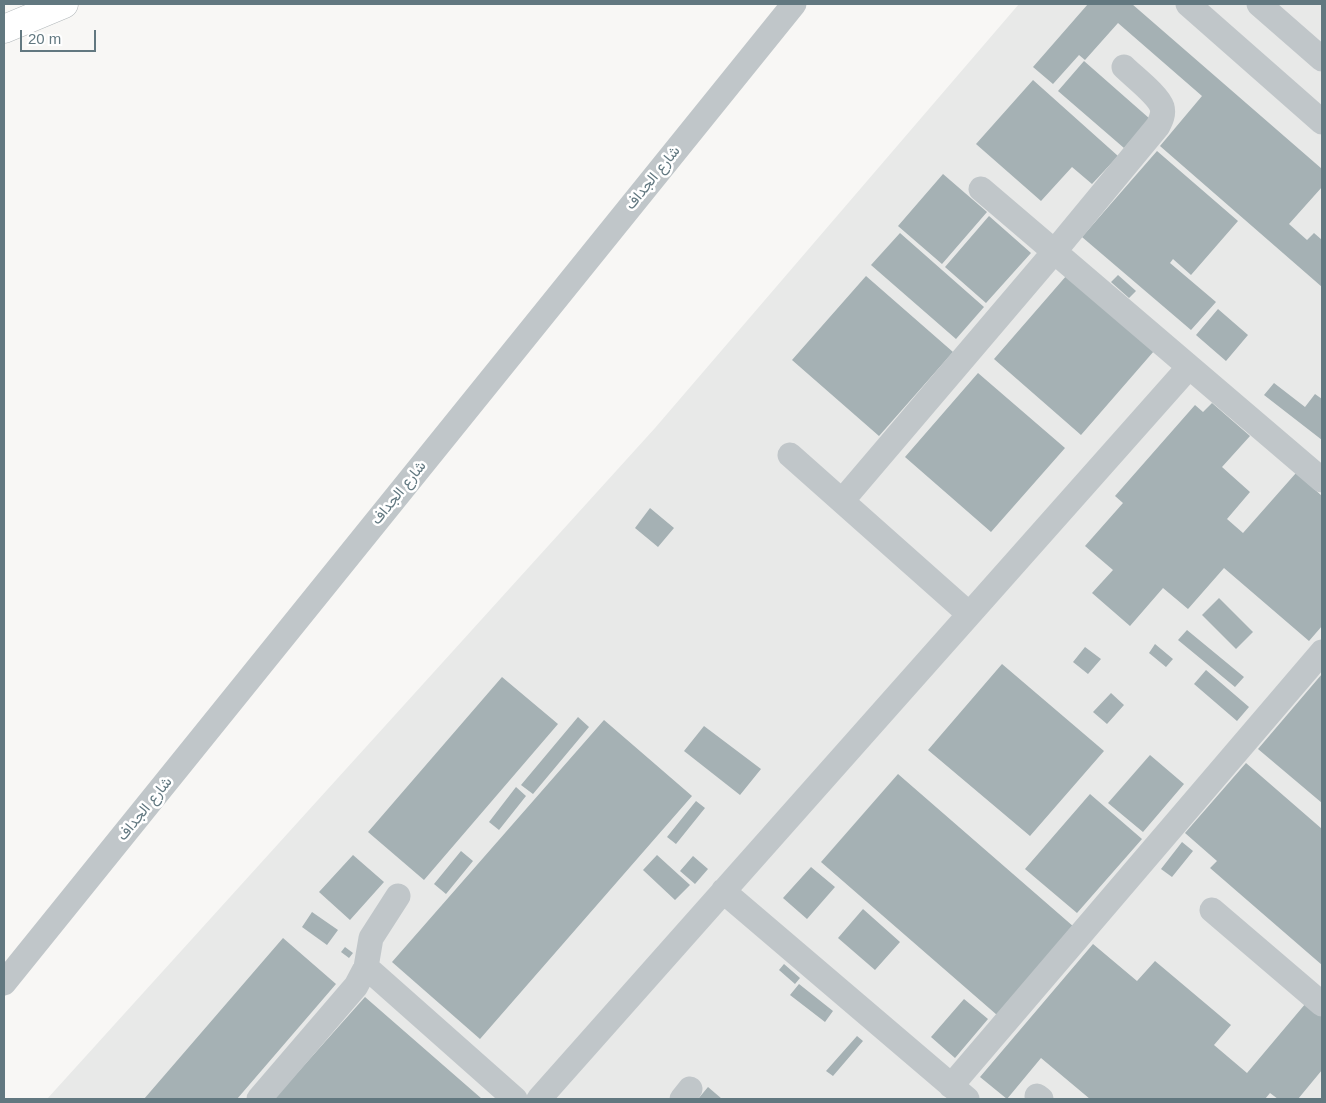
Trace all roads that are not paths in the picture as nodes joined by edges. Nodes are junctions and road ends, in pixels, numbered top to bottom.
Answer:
1 (64, 4) edge
2 (794, 4) edge
3 (1188, 4) edge
4 (1259, 4) edge
5 (4, 29) edge
6 (1322, 59) edge
7 (1124, 67) dead end
8 (1322, 122) edge
9 (981, 188) dead end
10 (1054, 252) junction
11 (1189, 367) junction
12 (790, 455) dead end
13 (1322, 480) edge
14 (842, 501) junction
15 (969, 614) junction
16 (1322, 652) edge
17 (723, 891) junction
18 (398, 896) dead end
19 (1212, 910) dead end
20 (366, 968) junction
21 (4, 983) edge
22 (1322, 1004) edge
23 (959, 1093) edge
24 (258, 1099) edge
25 (516, 1099) edge
26 (539, 1099) edge

1 - 5 highway
2 - 21 street, شارع الجداف
3 - 8 street
4 - 6 street
7 - 10 street
9 - 10 street
10 - 11 street
10 - 14 street
11 - 13 street
11 - 15 street
12 - 14 street
14 - 15 street
15 - 17 street
16 - 23 street
17 - 23 street
17 - 26 street
18 - 20 street
19 - 22 street
20 - 24 street
20 - 25 street

